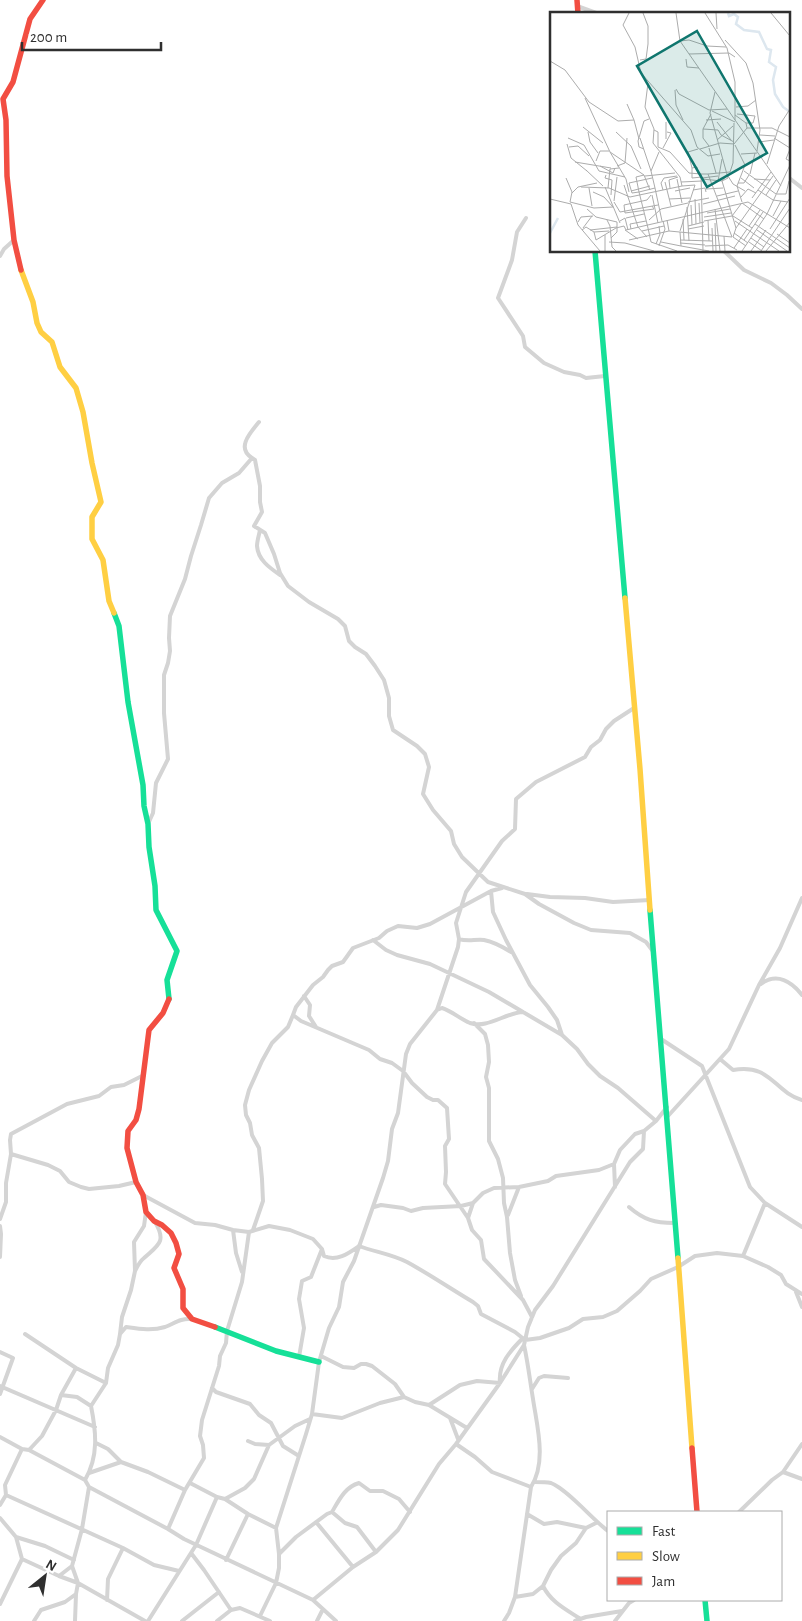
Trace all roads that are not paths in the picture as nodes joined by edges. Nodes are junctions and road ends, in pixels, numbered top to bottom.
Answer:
1 (43, 0) edge
2 (577, 3) edge
3 (594, 12) edge
4 (790, 179) edge
5 (802, 188) edge
6 (526, 218) dead end
7 (14, 240) junction
8 (595, 252) edge
9 (725, 252) edge
10 (0, 256) edge
11 (802, 309) edge
12 (605, 376) junction
13 (258, 422) dead end
14 (252, 458) junction
15 (260, 530) junction
16 (282, 576) junction
17 (634, 708) junction
18 (148, 824) junction
19 (478, 873) junction
20 (502, 888) junction
21 (491, 891) junction
22 (525, 894) junction
23 (802, 898) edge
24 (650, 900) junction
25 (461, 908) junction
26 (459, 939) junction
27 (374, 940) junction
28 (653, 951) junction
29 (512, 952) junction
30 (450, 974) junction
31 (760, 985) junction
32 (802, 995) edge
33 (304, 996) junction
34 (437, 1010) junction
35 (524, 1011) junction
36 (293, 1015) junction
37 (474, 1024) junction
38 (316, 1027) junction
39 (562, 1034) junction
40 (661, 1039) junction
41 (720, 1059) junction
42 (404, 1071) junction
43 (144, 1075) junction
44 (706, 1076) junction
45 (802, 1100) edge
46 (667, 1107) junction
47 (667, 1117) junction
48 (656, 1121) junction
49 (644, 1131) junction
50 (11, 1154) junction
51 (614, 1164) junction
52 (136, 1182) junction
53 (519, 1187) junction
54 (615, 1188) junction
55 (504, 1189) junction
56 (143, 1195) junction
57 (473, 1203) junction
58 (765, 1203) junction
59 (461, 1206) junction
60 (374, 1207) junction
61 (629, 1207) dead end
62 (146, 1212) junction
63 (507, 1217) junction
64 (0, 1218) edge
65 (468, 1218) junction
66 (154, 1221) junction
67 (674, 1223) junction
68 (0, 1226) edge
69 (802, 1227) edge
70 (233, 1230) junction
71 (251, 1231) junction
72 (359, 1246) junction
73 (322, 1249) junction
74 (0, 1256) edge
75 (743, 1256) junction
76 (678, 1267) junction
77 (135, 1271) junction
78 (243, 1274) junction
79 (796, 1292) junction
80 (802, 1294) edge
81 (524, 1300) junction
82 (802, 1307) edge
83 (532, 1317) junction
84 (192, 1319) junction
85 (227, 1331) junction
86 (25, 1334) dead end
87 (120, 1334) junction
88 (524, 1341) junction
89 (0, 1352) edge
90 (299, 1357) junction
91 (320, 1359) junction
92 (76, 1368) junction
93 (568, 1378) dead end
94 (106, 1383) junction
95 (500, 1383) junction
96 (2, 1386) edge
97 (212, 1388) junction
98 (532, 1389) junction
99 (0, 1394) edge
100 (61, 1394) junction
101 (404, 1397) junction
102 (429, 1405) junction
103 (92, 1406) junction
104 (56, 1410) junction
105 (311, 1416) junction
106 (449, 1416) junction
107 (95, 1427) junction
108 (467, 1428) junction
109 (0, 1437) edge
110 (278, 1438) junction
111 (458, 1439) junction
112 (248, 1441) dead end
113 (96, 1443) junction
114 (456, 1444) junction
115 (802, 1444) edge
116 (269, 1445) junction
117 (22, 1449) junction
118 (29, 1450) junction
119 (299, 1456) junction
120 (121, 1462) junction
121 (783, 1472) junction
122 (89, 1473) junction
123 (802, 1479) edge
124 (85, 1480) junction
125 (535, 1482) junction
126 (0, 1483) edge
127 (190, 1483) junction
128 (5, 1485) junction
129 (88, 1488) junction
130 (531, 1488) junction
131 (185, 1490) junction
132 (6, 1495) junction
133 (217, 1497) junction
134 (225, 1499) junction
135 (0, 1506) edge
136 (697, 1511) edge
137 (741, 1511) edge
138 (332, 1512) junction
139 (410, 1512) junction
140 (248, 1514) junction
141 (527, 1514) junction
142 (0, 1518) edge
143 (316, 1522) junction
144 (596, 1523) junction
145 (276, 1528) junction
146 (586, 1528) junction
147 (82, 1529) junction
148 (168, 1529) junction
149 (607, 1531) edge
150 (16, 1538) junction
151 (196, 1545) junction
152 (123, 1548) junction
153 (190, 1552) junction
154 (376, 1552) junction
155 (279, 1554) junction
156 (22, 1558) junction
157 (74, 1560) junction
158 (226, 1560) junction
159 (72, 1566) junction
160 (353, 1567) junction
161 (180, 1571) junction
162 (60, 1576) junction
163 (78, 1583) junction
164 (276, 1583) junction
165 (543, 1586) junction
166 (219, 1592) junction
167 (76, 1594) junction
168 (515, 1597) junction
169 (108, 1600) junction
170 (313, 1600) junction
171 (633, 1601) edge
172 (705, 1601) edge
173 (0, 1604) edge
174 (323, 1609) junction
175 (231, 1610) junction
176 (622, 1611) junction
177 (135, 1615) junction
178 (260, 1616) junction
179 (577, 1620) edge
180 (34, 1621) edge
181 (75, 1621) edge
182 (132, 1621) edge
183 (146, 1621) edge
184 (182, 1621) edge
185 (218, 1621) edge
186 (270, 1621) edge
187 (317, 1621) edge
188 (336, 1621) edge
189 (504, 1621) edge
190 (615, 1621) edge
191 (706, 1621) edge

1 - 7 street
2 - 3 street
4 - 5 street
6 - 12 street
7 - 10 street
7 - 18 street
8 - 12 street
9 - 11 street
12 - 17 street
13 - 14 street
14 - 15 street
14 - 18 street
15 - 16 street
15 - 16 street
16 - 19 street
17 - 19 street
17 - 24 street
18 - 43 street
19 - 20 street
19 - 25 street
20 - 21 street
20 - 22 street
21 - 25 street
21 - 29 street
22 - 24 street
22 - 28 street
23 - 31 street
24 - 28 street
25 - 26 street
25 - 27 street
26 - 29 street
26 - 30 street
27 - 30 street
27 - 33 street
28 - 40 street
29 - 39 street
30 - 34 street
30 - 35 street
31 - 32 street
31 - 41 street
33 - 36 street
33 - 38 street
34 - 37 street
34 - 42 street
35 - 37 street
35 - 39 street
36 - 38 street
36 - 71 street
37 - 55 street
38 - 42 street
39 - 48 street
40 - 44 street
40 - 46 street
41 - 44 street
41 - 45 street
42 - 59 street
42 - 60 street
43 - 50 street
43 - 52 street
44 - 47 street
44 - 58 street
46 - 47 street
46 - 48 street
47 - 67 street
48 - 49 street
49 - 51 street
49 - 54 street
50 - 52 street
50 - 64 street
51 - 53 street
51 - 54 street
52 - 56 street
53 - 55 street
53 - 63 street
54 - 83 street
55 - 57 street
55 - 63 street
56 - 62 street
56 - 70 street
57 - 59 street
57 - 65 street
58 - 69 street
58 - 75 street
59 - 60 street
59 - 65 street
60 - 72 street
61 - 67 street
62 - 66 street
62 - 77 street
63 - 81 street
65 - 81 street
66 - 77 street
66 - 84 street
67 - 76 street
68 - 74 street
70 - 71 street
70 - 78 street
71 - 73 street
71 - 78 street
72 - 73 street
72 - 88 street
72 - 91 street
73 - 90 street
75 - 76 street
75 - 79 street
76 - 88 street
76 - 136 street
77 - 87 street
78 - 85 street
79 - 80 street
79 - 82 street
81 - 83 street
83 - 88 street
84 - 85 street
84 - 87 street
85 - 90 street
85 - 97 street
86 - 92 street
87 - 94 street
88 - 95 street
88 - 95 street
88 - 98 street
89 - 96 street
90 - 91 street
91 - 101 street
91 - 105 street
92 - 94 street
92 - 100 street
93 - 98 street
94 - 103 street
95 - 102 street
95 - 108 street
96 - 99 street
96 - 104 street
97 - 110 street
97 - 127 street
98 - 125 street
100 - 103 street
100 - 104 street
101 - 102 street
101 - 105 street
102 - 106 street
103 - 107 street
104 - 107 street
104 - 118 street
105 - 110 street
105 - 119 street
106 - 108 street
106 - 111 street
107 - 113 street
108 - 111 street
109 - 117 street
110 - 116 street
110 - 119 street
111 - 114 street
112 - 116 street
113 - 120 street
113 - 122 street
114 - 130 street
114 - 139 street
115 - 121 street
116 - 134 street
117 - 118 street
117 - 128 street
118 - 124 street
119 - 145 street
120 - 122 street
120 - 131 street
121 - 123 street
121 - 137 street
122 - 124 street
124 - 129 street
125 - 130 street
125 - 144 street
126 - 128 street
127 - 131 street
127 - 133 street
128 - 132 street
129 - 147 street
129 - 148 street
130 - 141 street
131 - 148 street
132 - 135 street
132 - 147 street
133 - 134 street
133 - 151 street
134 - 140 street
138 - 139 street
138 - 143 street
138 - 154 street
139 - 154 street
140 - 145 street
140 - 158 street
141 - 146 street
141 - 168 street
142 - 150 street
143 - 155 street
143 - 160 street
144 - 146 street
144 - 149 street
145 - 155 street
146 - 165 street
147 - 152 street
147 - 157 street
148 - 151 street
150 - 156 street
150 - 157 street
151 - 153 street
151 - 158 street
152 - 161 street
152 - 169 street
153 - 161 street
153 - 166 street
154 - 160 street
155 - 164 street
156 - 162 street
156 - 173 street
157 - 159 street
158 - 164 street
159 - 162 street
159 - 163 street
160 - 170 street
161 - 183 street
162 - 163 street
163 - 167 street
163 - 169 street
164 - 170 street
164 - 178 street
165 - 168 street
165 - 179 street
166 - 175 street
166 - 184 street
167 - 180 street
167 - 181 street
168 - 189 street
169 - 177 street
170 - 174 street
171 - 176 street
172 - 191 street
174 - 187 street
174 - 188 street
175 - 178 street
175 - 185 street
176 - 179 street
176 - 190 street
177 - 182 street
177 - 183 street
178 - 186 street

